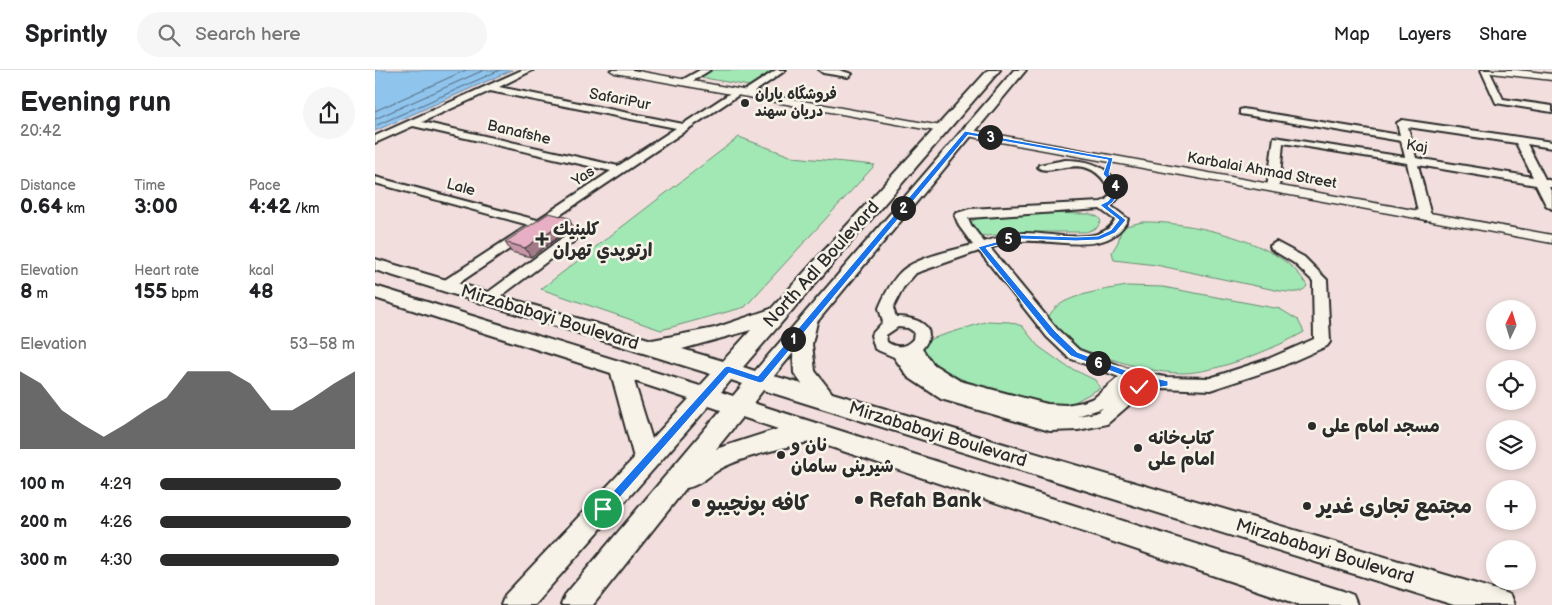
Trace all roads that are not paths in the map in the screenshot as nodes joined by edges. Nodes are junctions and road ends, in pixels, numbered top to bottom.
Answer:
1 (529, 70) edge
2 (615, 70) edge
3 (705, 70) edge
4 (781, 70) edge
5 (823, 70) edge
6 (994, 70) edge
7 (1020, 70) edge
8 (1485, 70) edge
9 (1491, 70) edge
10 (848, 74) dead end
11 (1552, 77) edge
12 (685, 82) junction
13 (489, 88) junction
14 (743, 93) junction
15 (1552, 109) edge
16 (1243, 112) dead end
17 (412, 123) junction
18 (685, 127) junction
19 (941, 129) junction
20 (967, 133) junction
21 (1406, 139) junction
22 (375, 140) edge
23 (1520, 140) junction
24 (1552, 145) edge
25 (1111, 159) junction
26 (1411, 161) junction
27 (1043, 167) dead end
28 (619, 170) junction
29 (1106, 174) junction
30 (375, 180) edge
31 (1546, 183) edge
32 (1273, 188) junction
33 (1103, 205) junction
34 (1552, 205) edge
35 (1425, 216) junction
36 (539, 224) junction
37 (573, 236) dead end
38 (1552, 239) edge
39 (1276, 246) dead end
40 (982, 247) junction
41 (375, 264) edge
42 (445, 286) junction
43 (375, 292) edge
44 (488, 299) junction
45 (777, 313) junction
46 (810, 318) junction
47 (891, 324) junction
48 (647, 346) junction
49 (905, 351) junction
50 (620, 368) junction
51 (728, 369) junction
52 (1132, 376) junction
53 (760, 379) junction
54 (1165, 383) junction
55 (704, 396) junction
56 (824, 399) junction
57 (737, 407) junction
58 (815, 432) junction
59 (647, 461) junction
60 (672, 487) junction
61 (578, 604) edge
62 (515, 605) edge
63 (1343, 605) edge
64 (1500, 605) edge

1 - 13 street
2 - 12 street
3 - 12 street
4 - 14 street, Yas
5 - 10 street
6 - 19 main road, North Adl Boulevard
7 - 20 main road, North Adl Boulevard
8 - 15 street
9 - 11 street
12 - 14 street
13 - 17 street
13 - 18 street, SafariPur
14 - 18 street, Yas
14 - 19 street
16 - 21 street
17 - 22 street
17 - 28 street, Banafshe
18 - 28 street, Yas
19 - 45 main road, North Adl Boulevard
20 - 25 street, Karbalai Ahmad Street
20 - 46 main road, North Adl Boulevard
21 - 23 street
21 - 26 street
23 - 24 street
23 - 31 street
25 - 29 street
25 - 32 street, Karbalai Ahmad Street
26 - 31 street, Kaj
26 - 32 street, Kaj
26 - 35 street
27 - 29 street
28 - 36 street, Yas
29 - 33 street
30 - 36 street, Lale
31 - 34 street
32 - 35 street, Karbalai Ahmad Street
33 - 40 street
33 - 40 street
35 - 38 street, Karbalai Ahmad Street
36 - 42 street, Yas
37 - 44 street
39 - 54 street
40 - 47 street
40 - 52 street
41 - 42 main road, Mirzababayi Boulevard
42 - 44 main road, Mirzababayi Boulevard
43 - 50 main road, Mirzababayi Boulevard
44 - 48 main road, Mirzababayi Boulevard
45 - 48 main road
45 - 51 main road, North Adl Boulevard
46 - 53 main road, North Adl Boulevard
46 - 56 main road
47 - 49 street
47 - 49 street
48 - 51 main road, Mirzababayi Boulevard
49 - 52 street
49 - 54 street
50 - 55 main road, Mirzababayi Boulevard
50 - 59 main road
51 - 53 main road, Mirzababayi Boulevard
51 - 55 main road, North Adl Boulevard
52 - 54 street
53 - 56 main road, Mirzababayi Boulevard
53 - 57 main road, North Adl Boulevard
55 - 57 main road, Mirzababayi Boulevard
55 - 59 main road, North Adl Boulevard
56 - 64 main road, Mirzababayi Boulevard
57 - 58 main road, Mirzababayi Boulevard
57 - 60 main road, North Adl Boulevard
58 - 60 main road
58 - 63 main road, Mirzababayi Boulevard
59 - 62 main road, North Adl Boulevard
60 - 61 main road, North Adl Boulevard

